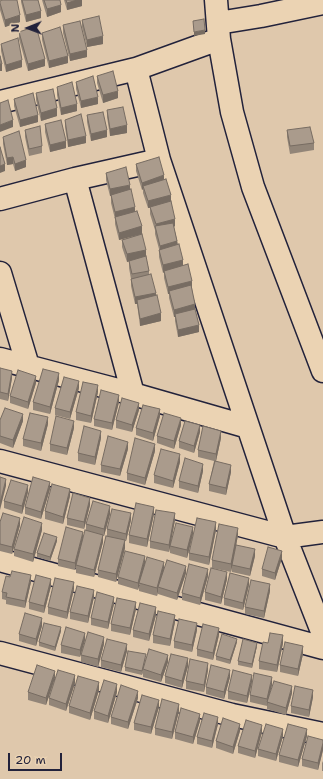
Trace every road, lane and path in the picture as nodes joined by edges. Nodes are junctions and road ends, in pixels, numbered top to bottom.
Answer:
1 (216, 0) edge
2 (323, 3) edge
3 (219, 31) junction
4 (136, 69) junction
5 (0, 102) edge
6 (159, 160) junction
7 (75, 179) junction
8 (0, 199) edge
9 (0, 273) edge
10 (0, 359) edge
11 (28, 366) junction
12 (323, 371) edge
13 (133, 394) junction
14 (248, 427) junction
15 (0, 461) edge
16 (323, 532) edge
17 (285, 537) junction
18 (0, 560) edge
19 (323, 634) edge
20 (323, 648) edge
21 (0, 654) edge
22 (323, 734) edge

1 - 3 street
2 - 3 street
3 - 4 street
3 - 12 street
4 - 5 street
4 - 6 street
6 - 7 street
6 - 14 street
7 - 8 street
7 - 13 street
9 - 11 street
10 - 11 street
11 - 13 street
13 - 14 street
14 - 17 street
15 - 17 street
16 - 17 street
17 - 19 street
18 - 20 street
21 - 22 street

